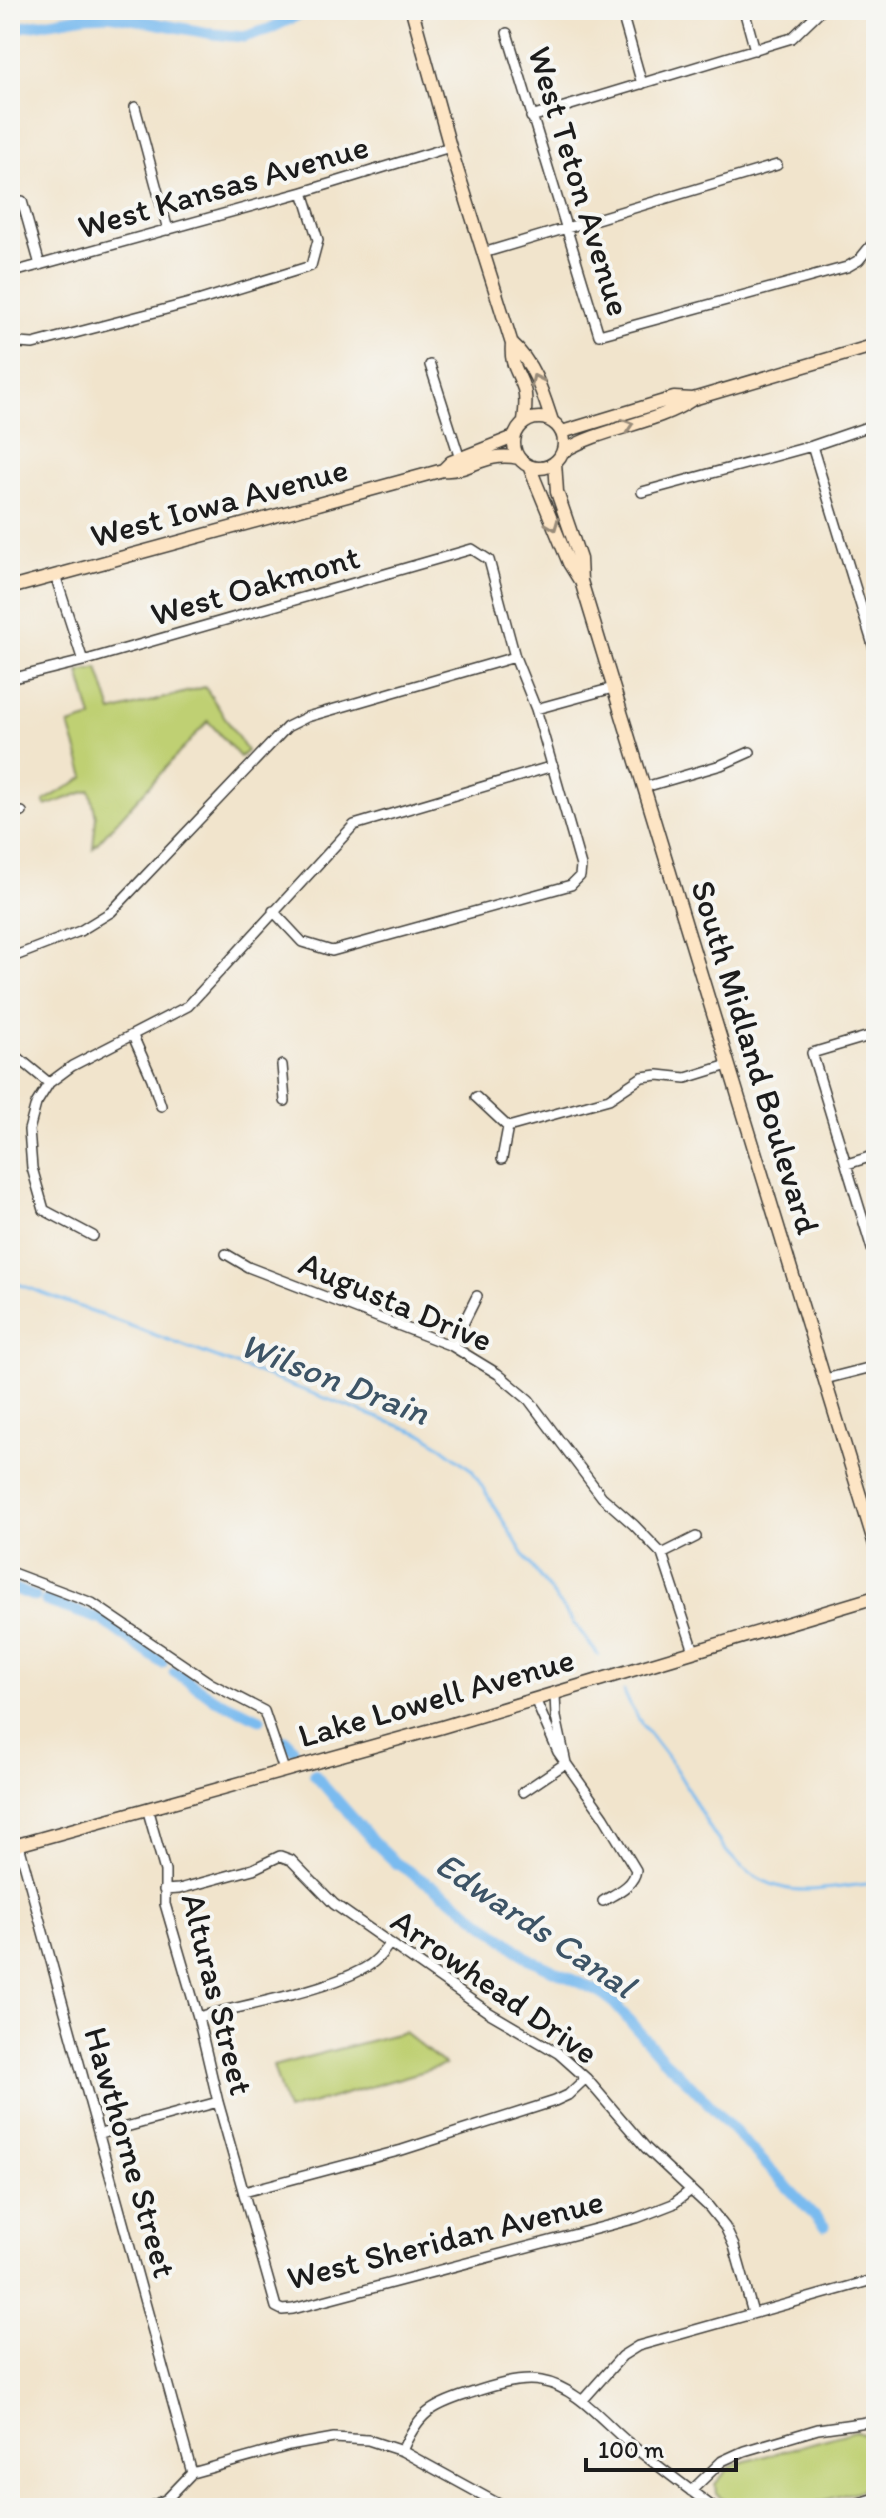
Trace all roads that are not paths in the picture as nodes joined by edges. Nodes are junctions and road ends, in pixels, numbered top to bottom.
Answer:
1 (412, 10) edge
2 (621, 10) edge
3 (744, 10) edge
4 (821, 10) edge
5 (507, 33) dead end
6 (755, 50) junction
7 (642, 84) junction
8 (135, 107) dead end
9 (531, 117) junction
10 (450, 147) junction
11 (777, 165) dead end
12 (303, 192) junction
13 (10, 204) edge
14 (565, 228) junction
15 (168, 230) junction
16 (875, 243) edge
17 (483, 253) junction
18 (40, 265) junction
19 (10, 273) edge
20 (10, 335) edge
21 (512, 344) junction
22 (873, 346) edge
23 (430, 365) dead end
24 (876, 366) edge
25 (693, 399) junction
26 (552, 421) junction
27 (524, 422) junction
28 (876, 424) edge
29 (562, 432) junction
30 (514, 437) junction
31 (812, 446) junction
32 (564, 451) junction
33 (460, 459) junction
34 (524, 462) junction
35 (555, 462) junction
36 (443, 470) junction
37 (642, 492) dead end
38 (55, 575) junction
39 (581, 581) junction
40 (10, 588) edge
41 (876, 655) edge
42 (515, 657) junction
43 (83, 661) junction
44 (10, 679) edge
45 (613, 688) junction
46 (536, 709) junction
47 (750, 752) dead end
48 (553, 766) junction
49 (645, 787) junction
50 (22, 812) dead end
51 (10, 816) edge
52 (273, 911) junction
53 (10, 958) edge
54 (876, 1034) edge
55 (133, 1036) junction
56 (10, 1051) edge
57 (282, 1065) dead end
58 (728, 1065) junction
59 (49, 1083) junction
60 (476, 1097) dead end
61 (285, 1101) dead end
62 (161, 1106) dead end
63 (508, 1127) junction
64 (876, 1155) edge
65 (502, 1159) dead end
66 (847, 1164) junction
67 (93, 1236) dead end
68 (226, 1254) dead end
69 (876, 1262) edge
70 (477, 1296) dead end
71 (452, 1346) junction
72 (876, 1366) edge
73 (825, 1379) junction
74 (696, 1537) dead end
75 (876, 1548) edge
76 (662, 1554) junction
77 (10, 1572) edge
78 (876, 1597) edge
79 (694, 1651) junction
80 (555, 1694) junction
81 (535, 1699) junction
82 (566, 1763) junction
83 (284, 1770) junction
84 (523, 1792) dead end
85 (147, 1808) junction
86 (14, 1846) edge
87 (164, 1890) junction
88 (603, 1901) dead end
89 (390, 1943) junction
90 (198, 2017) junction
91 (586, 2078) junction
92 (218, 2102) junction
93 (100, 2134) junction
94 (691, 2190) junction
95 (244, 2192) junction
96 (876, 2279) edge
97 (753, 2313) junction
98 (582, 2401) junction
99 (876, 2423) edge
100 (402, 2451) junction
101 (192, 2473) junction
102 (691, 2491) junction
103 (876, 2498) edge
104 (148, 2508) edge
105 (506, 2508) edge
106 (714, 2508) edge
107 (843, 2508) edge

1 - 10 main road
2 - 7 street
3 - 6 street
4 - 6 street
5 - 9 street, West Teton Avenue
6 - 7 street
7 - 9 street
8 - 15 street
9 - 14 street, West Teton Avenue
10 - 12 street, West Kansas Avenue
10 - 17 main road
11 - 14 street
12 - 15 street, West Kansas Avenue
12 - 20 street
13 - 18 street
14 - 16 street, West Teton Avenue
14 - 17 street
15 - 18 street, West Kansas Avenue
17 - 21 main road
18 - 19 street, West Kansas Avenue
26 -> 21 main road
21 - 27 main road
22 - 24 street
22 - 25 main road
23 - 33 street
25 - 29 main road
32 -> 25 main road
26 - 27 main road
26 - 29 main road
27 - 30 main road
28 - 31 street
29 - 32 main road
30 - 33 main road, West Iowa Avenue
30 - 34 main road
31 - 37 street
31 - 41 street
32 - 35 main road
33 - 36 main road, West Iowa Avenue
34 - 35 main road
34 - 36 main road, West Iowa Avenue
34 -> 39 main road, South Midland Boulevard
35 - 39 main road, South Midland Boulevard
36 - 38 main road, West Iowa Avenue
38 - 40 main road, West Iowa Avenue
38 - 43 street
39 - 45 main road, South Midland Boulevard
42 - 43 street, West Oakmont
42 - 46 street, West Oakmont
42 - 53 street
43 - 44 street, West Oakmont
45 - 46 street
45 - 49 main road, South Midland Boulevard
46 - 48 street, West Oakmont
47 - 49 street
48 - 52 street
48 - 52 street, West Oakmont
49 - 58 main road, South Midland Boulevard
50 - 51 street
52 - 55 street
54 - 66 street
55 - 59 street
55 - 62 street
56 - 59 street
57 - 61 street
58 - 63 street
58 - 73 main road, South Midland Boulevard
59 - 67 street
60 - 63 street
63 - 65 street
64 - 66 street
66 - 69 street
68 - 71 street, Augusta Drive
70 - 71 street
71 - 76 street, Augusta Drive
72 - 73 street
73 - 75 main road, South Midland Boulevard
74 - 76 street
76 - 79 street, Augusta Drive
77 - 83 street
78 - 79 main road, Lake Lowell Avenue
79 - 80 main road, Lake Lowell Avenue
80 - 81 main road, Lake Lowell Avenue
80 - 82 street
81 - 82 street
81 - 83 main road, Lake Lowell Avenue
82 - 84 street
82 - 88 street
83 - 85 main road, Lake Lowell Avenue
85 - 86 main road, Lake Lowell Avenue
85 - 87 street, Alturas Street
86 - 93 street, Hawthorne Street
87 - 89 street, Arrowhead Drive
87 - 90 street, Alturas Street
89 - 90 street
89 - 91 street, Arrowhead Drive
90 - 92 street, Alturas Street
91 - 94 street, Arrowhead Drive
91 - 95 street
92 - 93 street
92 - 95 street, Alturas Street
93 - 101 street, Hawthorne Street
94 - 95 street, West Sheridan Avenue
94 - 97 street, Arrowhead Drive
96 - 97 street
97 - 98 street
98 - 100 street
98 - 102 street
99 - 102 street
100 - 101 street
100 - 105 street
101 - 104 street
102 - 106 street
103 - 107 street

